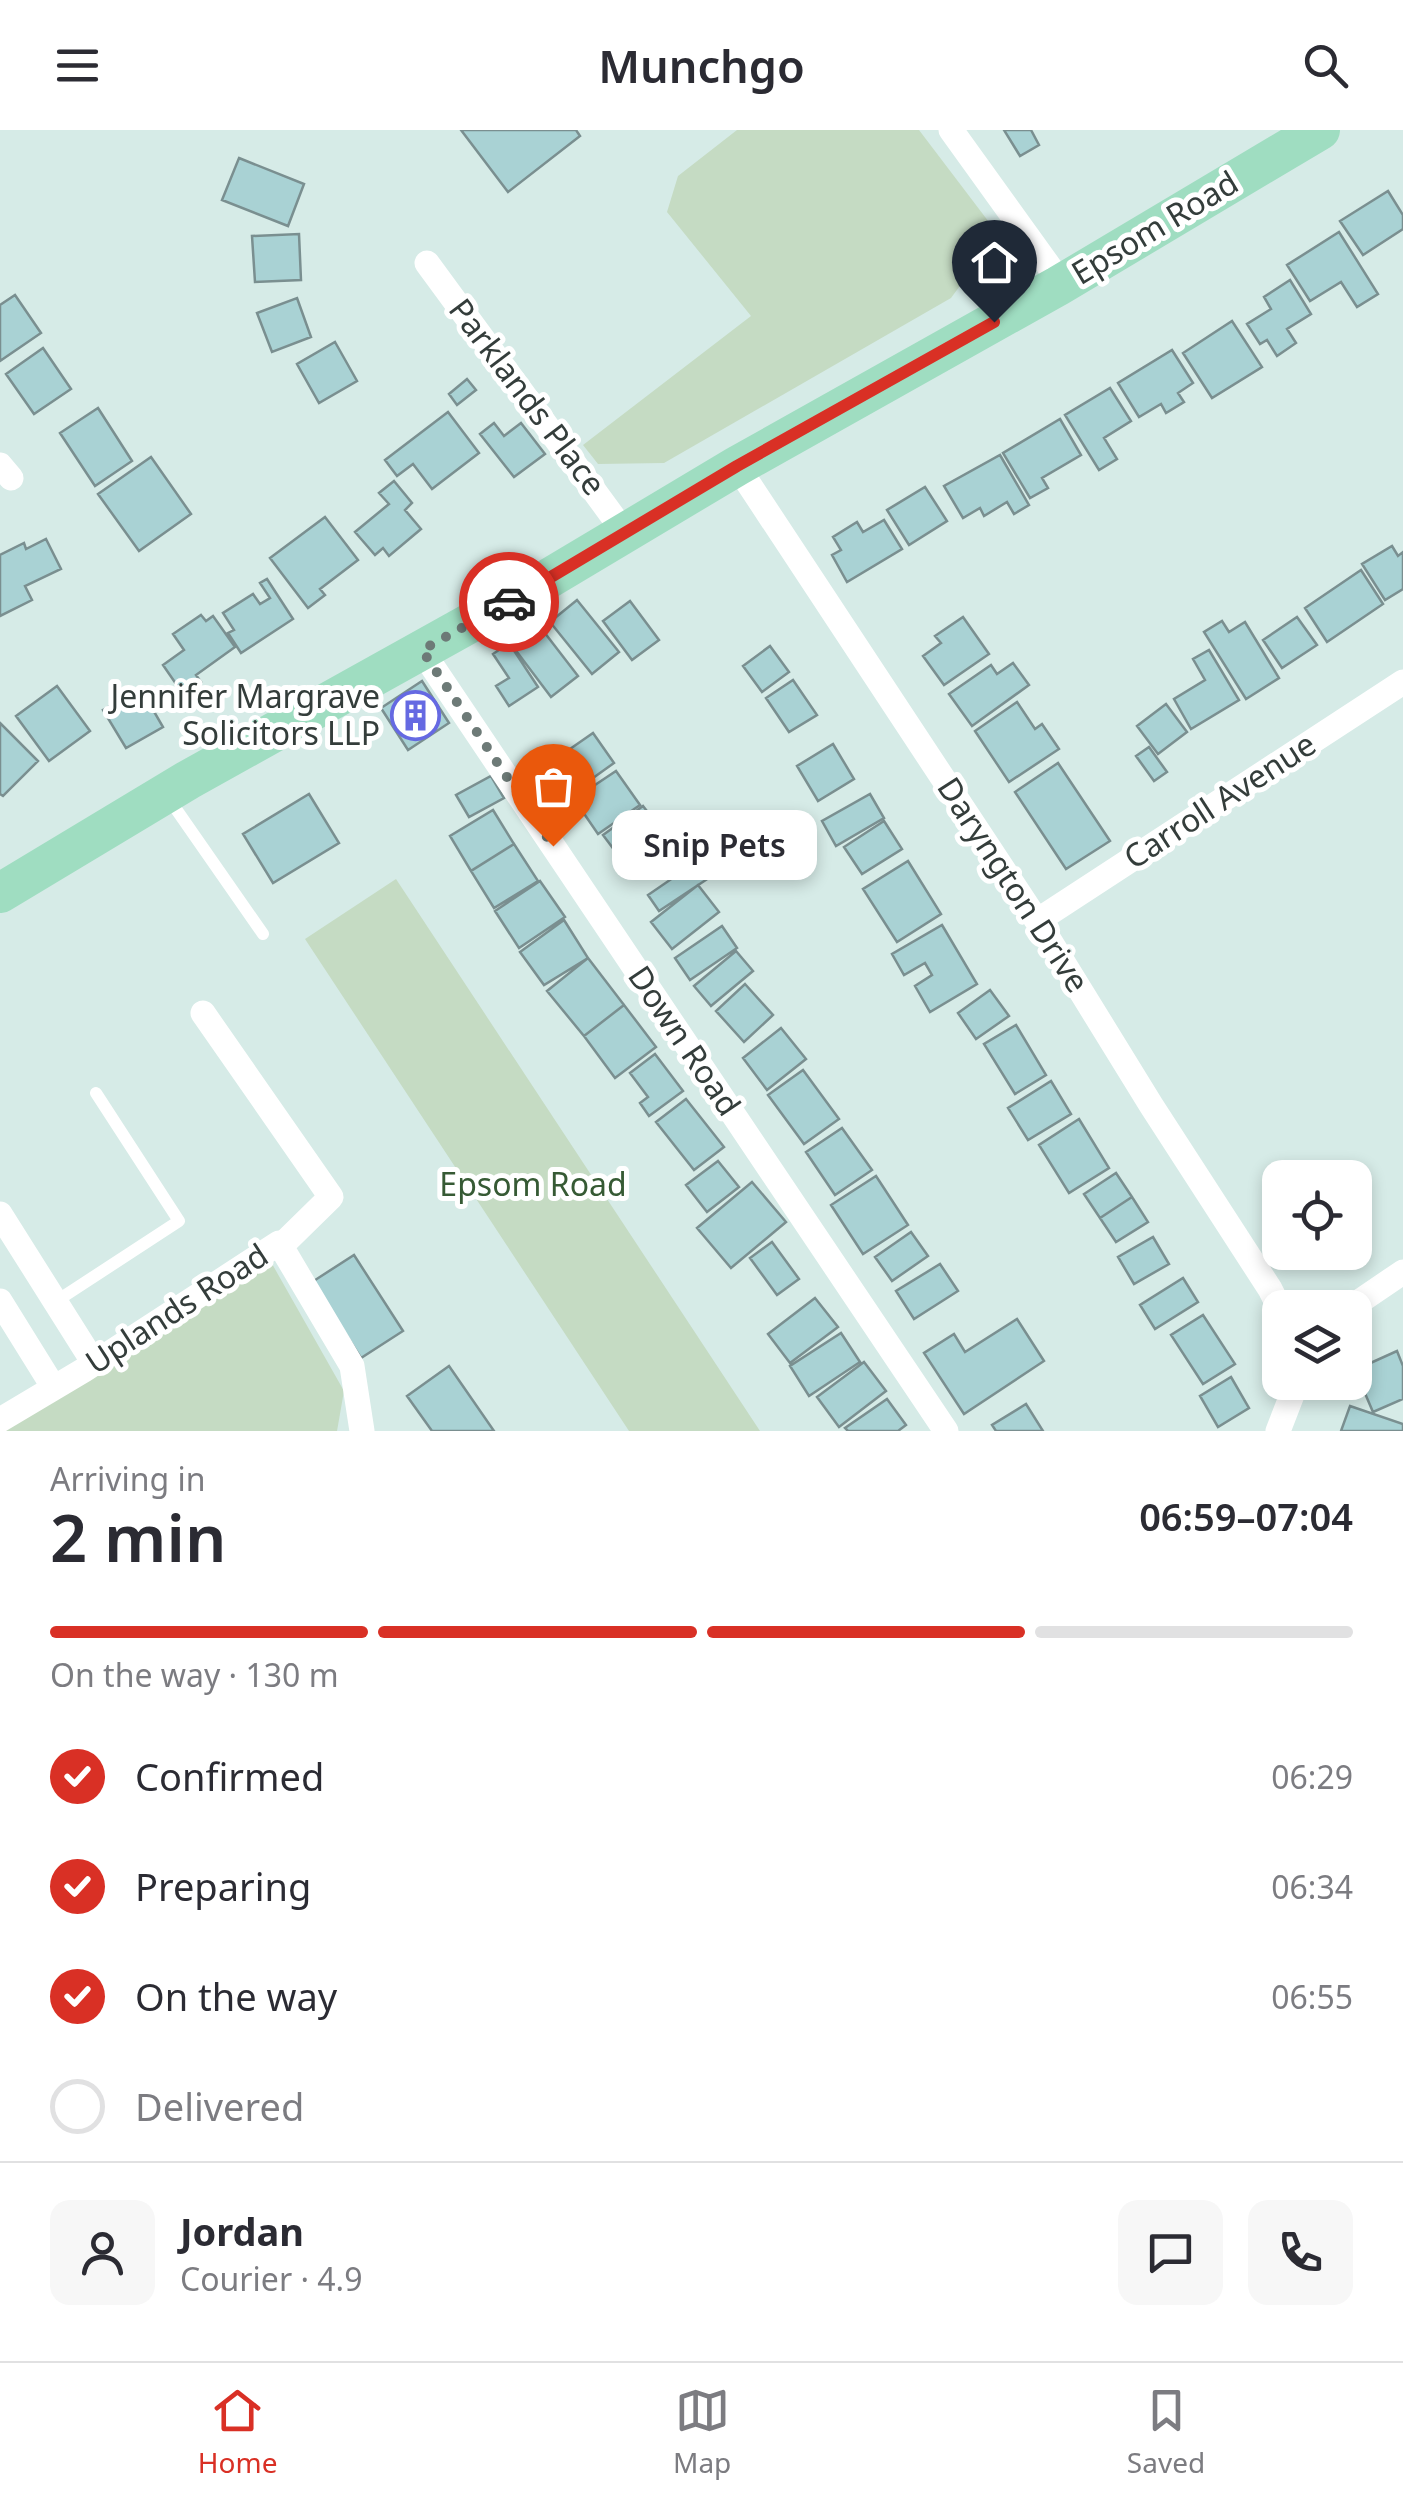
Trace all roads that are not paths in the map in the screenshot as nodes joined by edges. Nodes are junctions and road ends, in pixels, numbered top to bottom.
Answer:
1 (951, 130) edge
2 (1320, 130) edge
3 (427, 263) dead end
4 (1058, 286) junction
5 (737, 466) junction
6 (625, 532) junction
7 (422, 650) junction
8 (1403, 682) edge
9 (165, 793) junction
10 (0, 893) edge
11 (1037, 920) junction
12 (264, 934) dead end
13 (203, 1014) dead end
14 (96, 1093) dead end
15 (0, 1214) edge
16 (281, 1246) junction
17 (1403, 1272) edge
18 (1270, 1290) edge
19 (1372, 1293) edge
20 (0, 1301) edge
21 (55, 1302) junction
22 (11, 1340) edge
23 (94, 1363) junction
24 (54, 1388) junction
25 (1291, 1400) edge
26 (0, 1420) edge
27 (362, 1431) edge
28 (946, 1431) edge
29 (1278, 1431) edge

1 - 4 street
2 - 4 main road, Epsom Road
3 - 6 street, Parklands Place
4 - 5 main road, Epsom Road
5 - 6 main road, Epsom Road
5 - 11 street, Daryngton Drive
6 - 7 main road, Epsom Road
7 - 9 main road, Epsom Road
7 - 28 street, Down Road
8 - 11 street, Carroll Avenue
9 - 10 main road, Epsom Road
9 - 12 lane
11 - 18 street, Daryngton Drive
13 - 16 street
14 - 21 lane
15 - 21 street
16 - 23 street, Uplands Road
16 - 27 street, Uplands Road
17 - 19 street
20 - 22 street
21 - 23 street
22 - 24 street
23 - 24 street, Uplands Road
24 - 26 street, Uplands Road
25 - 29 street

